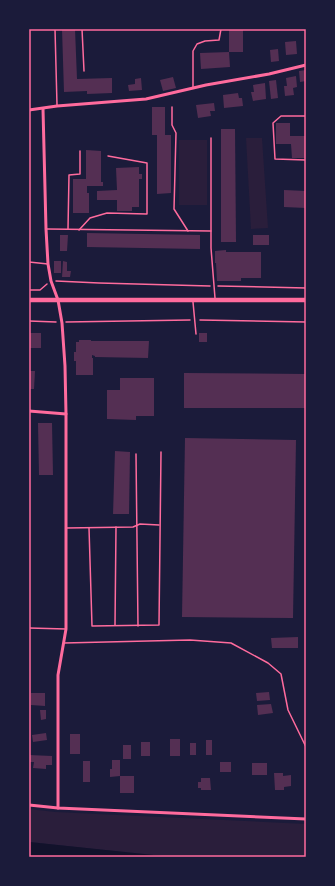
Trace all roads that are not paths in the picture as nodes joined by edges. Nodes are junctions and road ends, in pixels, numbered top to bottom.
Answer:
1 (55, 29) edge
2 (82, 29) edge
3 (222, 29) edge
4 (306, 65) edge
5 (84, 71) dead end
6 (193, 89) junction
7 (57, 106) junction
8 (172, 107) dead end
9 (43, 109) junction
10 (29, 110) edge
11 (306, 116) edge
12 (211, 138) dead end
13 (80, 151) dead end
14 (108, 156) dead end
15 (306, 160) edge
16 (46, 229) junction
17 (68, 230) junction
18 (79, 230) junction
19 (188, 231) junction
20 (211, 231) junction
21 (29, 262) edge
22 (48, 264) junction
23 (29, 300) edge
24 (58, 300) junction
25 (193, 300) junction
26 (216, 300) junction
27 (306, 300) edge
28 (196, 334) dead end
29 (29, 411) edge
30 (66, 414) junction
31 (161, 452) dead end
32 (136, 454) dead end
33 (159, 525) junction
34 (136, 526) junction
35 (116, 527) junction
36 (66, 528) junction
37 (88, 528) junction
38 (115, 626) junction
39 (138, 626) junction
40 (29, 628) edge
41 (66, 629) junction
42 (64, 643) junction
43 (306, 747) edge
44 (29, 805) edge
45 (58, 808) junction
46 (306, 819) edge

1 - 7 lane
2 - 5 lane
3 - 6 lane
4 - 6 street
6 - 7 street
7 - 9 street
8 - 19 lane
9 - 10 street
9 - 16 street
11 - 15 lane
12 - 20 lane
13 - 17 lane
14 - 18 lane
16 - 17 lane
16 - 22 street
17 - 18 lane
18 - 19 lane
19 - 20 lane
20 - 26 lane
21 - 22 lane
22 - 24 street
23 - 24 main road
24 - 25 main road
24 - 30 street
25 - 26 main road
25 - 28 lane
26 - 27 main road
29 - 30 street
30 - 36 street
31 - 33 lane
32 - 34 lane
33 - 34 lane
33 - 39 lane
34 - 35 lane
34 - 39 lane
35 - 37 lane
35 - 38 lane
36 - 37 lane
36 - 41 street
37 - 38 lane
38 - 39 lane
40 - 41 lane
41 - 42 street
42 - 43 lane
42 - 45 street
44 - 45 street
45 - 46 street

